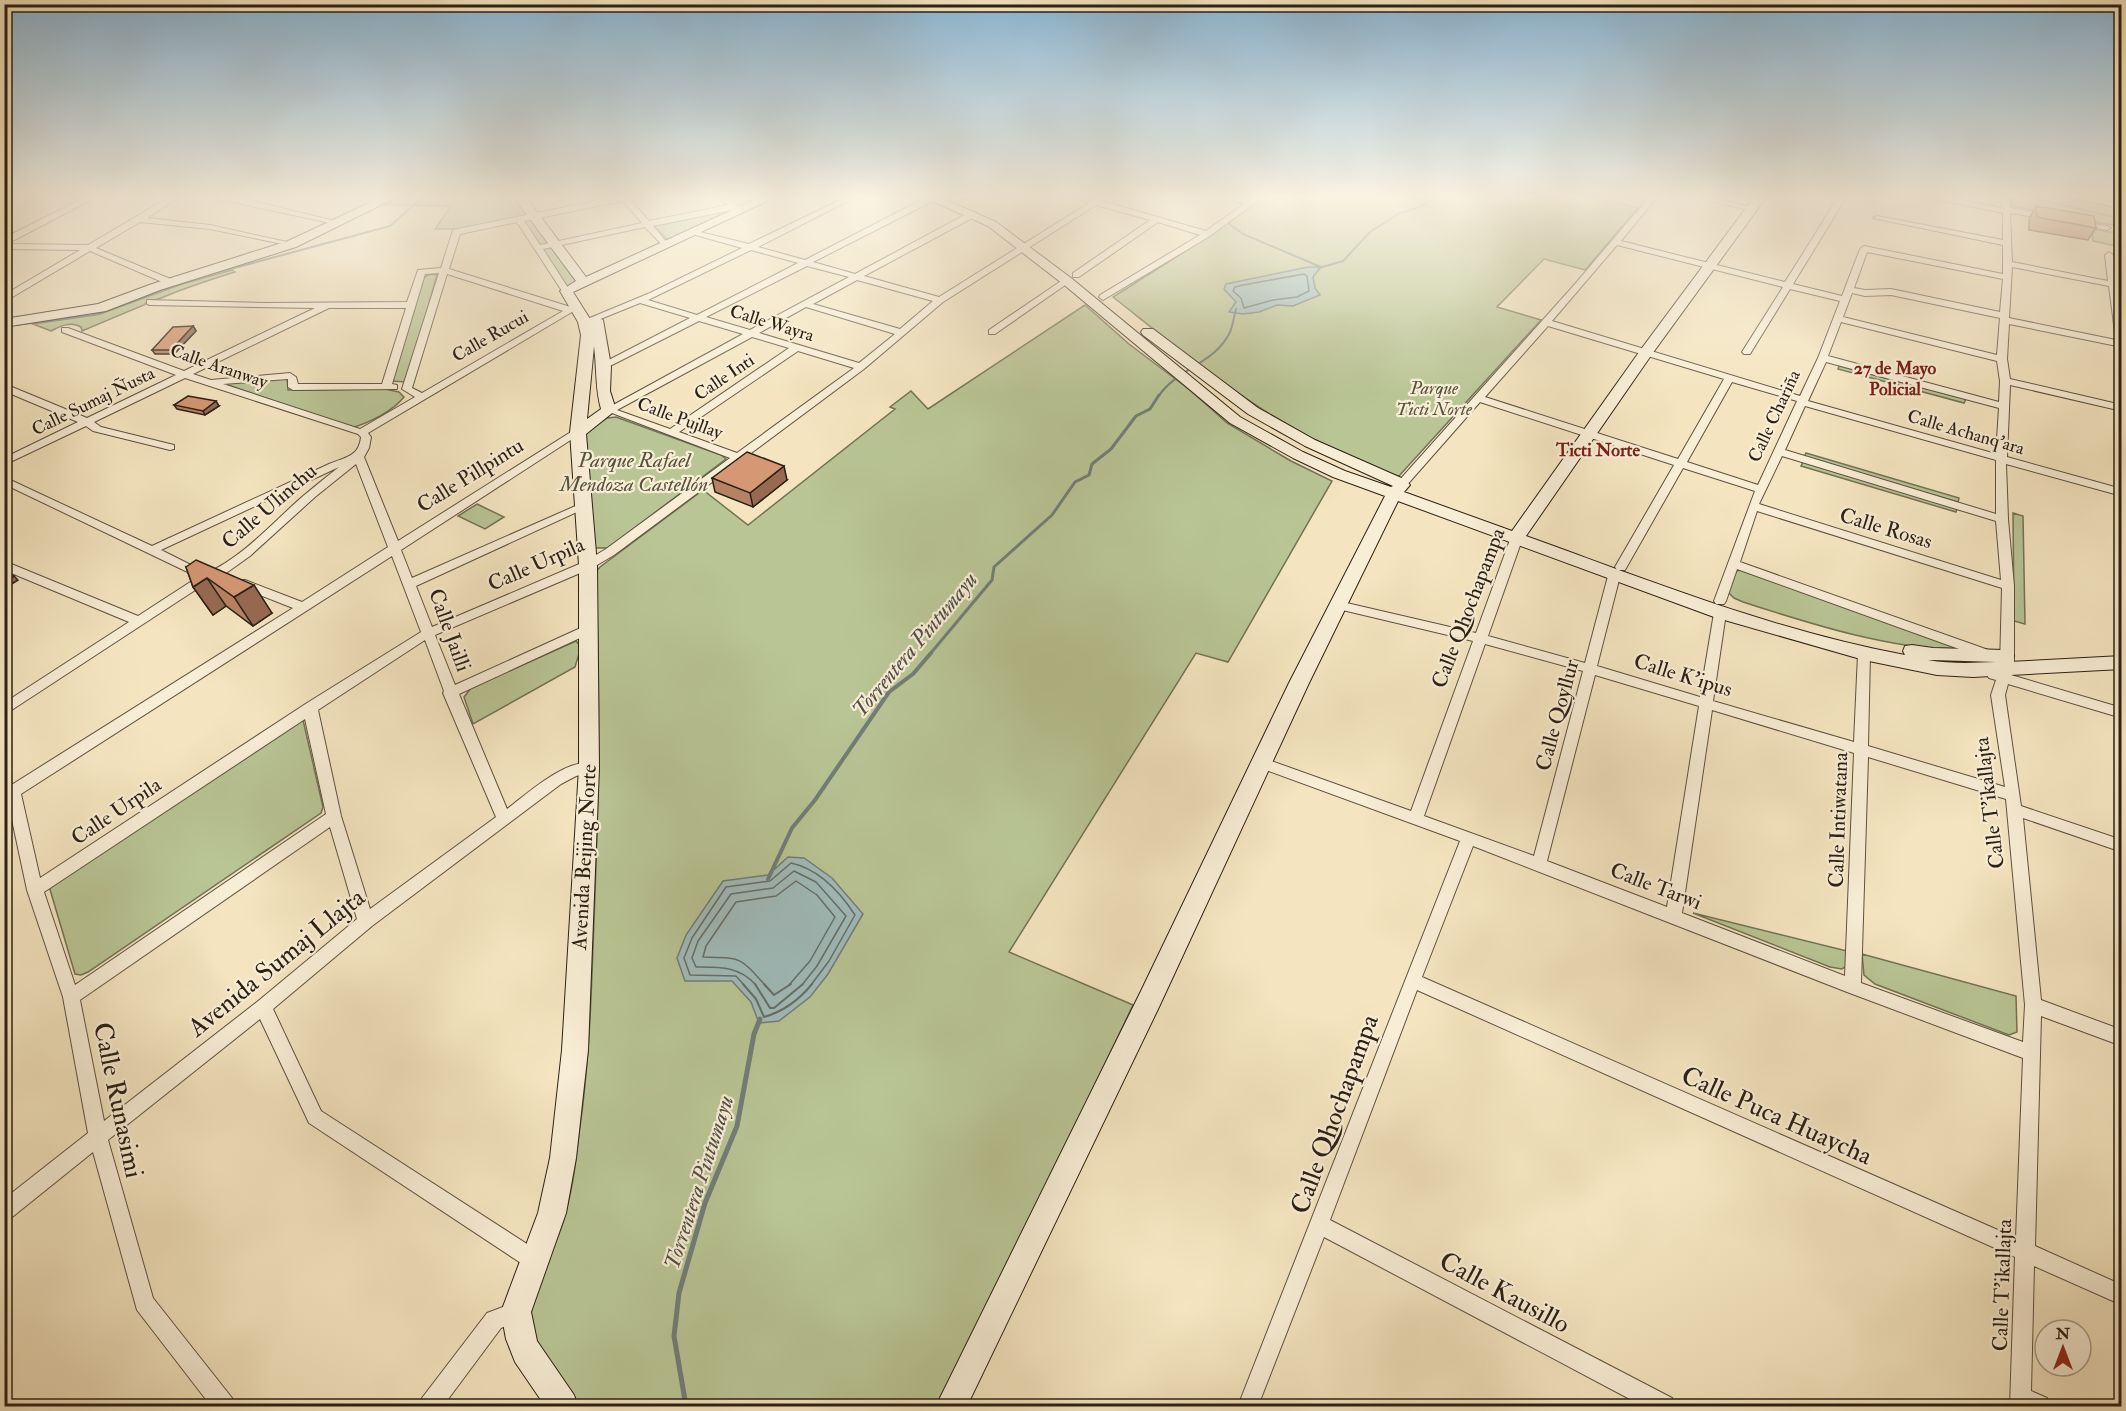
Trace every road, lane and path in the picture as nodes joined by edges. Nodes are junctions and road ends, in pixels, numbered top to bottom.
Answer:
1 (67, 262) edge
2 (123, 262) edge
3 (235, 262) edge
4 (446, 262) edge
5 (551, 262) edge
6 (563, 262) edge
7 (631, 262) edge
8 (720, 262) edge
9 (803, 262) edge
10 (885, 262) edge
11 (999, 262) edge
12 (1050, 262) edge
13 (1095, 262) edge
14 (1161, 262) edge
15 (1599, 262) edge
16 (1699, 262) edge
17 (1714, 262) edge
18 (1802, 262) edge
19 (1859, 262) edge
20 (1930, 262) edge
21 (2111, 262) edge
22 (807, 263) junction
23 (2008, 264) joint
24 (1712, 265) junction
25 (443, 270) junction
26 (857, 277) junction
27 (2007, 277) junction
28 (1071, 278) junction
29 (170, 282) junction
30 (1787, 285) junction
31 (2117, 286) edge
32 (576, 287) junction
33 (1847, 295) junction
34 (1103, 297) junction
35 (4, 299) edge
36 (638, 300) junction
37 (940, 300) junction
38 (150, 302) dead end
39 (805, 304) junction
40 (411, 305) junction
41 (325, 307) junction
42 (572, 309) junction
43 (700, 318) junction
44 (2005, 318) junction
45 (1839, 319) junction
46 (590, 320) junction
47 (1546, 322) junction
48 (4, 323) edge
49 (64, 330) dead end
50 (992, 332) dead end
51 (902, 333) junction
52 (749, 334) junction
53 (2121, 346) edge
54 (796, 348) junction
55 (1647, 351) junction
56 (1747, 352) dead end
57 (1822, 358) junction
58 (2002, 359) junction
59 (604, 366) junction
60 (861, 367) junction
61 (1182, 368) junction
62 (184, 375) junction
63 (1730, 377) junction
64 (2005, 381) junction
65 (210, 382) junction
66 (386, 386) junction
67 (8, 389) dead end
68 (407, 389) junction
69 (421, 396) junction
70 (1478, 398) junction
71 (1802, 401) junction
72 (2003, 406) junction
73 (2121, 408) edge
74 (609, 410) junction
75 (87, 422) junction
76 (362, 432) junction
77 (578, 432) junction
78 (671, 433) junction
79 (1588, 434) junction
80 (170, 447) dead end
81 (1779, 452) junction
82 (358, 456) junction
83 (739, 458) junction
84 (2001, 460) junction
85 (4, 462) edge
86 (1679, 464) junction
87 (4, 480) edge
88 (288, 488) junction
89 (1398, 489) junction
90 (1760, 489) junction
91 (2121, 493) edge
92 (310, 496) junction
93 (584, 506) junction
94 (1753, 506) junction
95 (2002, 519) junction
96 (1519, 533) junction
97 (396, 548) junction
98 (151, 550) junction
99 (1734, 564) junction
100 (4, 565) edge
101 (588, 565) junction
102 (1618, 571) junction
103 (214, 575) junction
104 (411, 583) junction
105 (2008, 586) junction
106 (1338, 605) junction
107 (303, 607) junction
108 (1720, 607) junction
109 (138, 621) junction
110 (590, 629) junction
111 (430, 633) junction
112 (1479, 638) junction
113 (2121, 650) edge
114 (1864, 654) junction
115 (2121, 662) edge
116 (2002, 664) junction
117 (1591, 669) junction
118 (450, 693) junction
119 (1704, 704) junction
120 (312, 706) junction
121 (4, 710) edge
122 (2121, 713) edge
123 (1861, 750) junction
124 (1263, 763) junction
125 (589, 768) junction
126 (8, 791) edge
127 (2014, 803) junction
128 (334, 816) junction
129 (503, 817) junction
130 (1415, 819) junction
131 (1468, 839) junction
132 (2121, 846) edge
133 (1539, 864) junction
134 (35, 890) junction
135 (1673, 917) junction
136 (366, 921) junction
137 (1412, 980) junction
138 (1853, 987) junction
139 (71, 997) junction
140 (2033, 1005) junction
141 (263, 1006) junction
142 (2121, 1038) edge
143 (2031, 1053) junction
144 (98, 1136) junction
145 (4, 1211) edge
146 (1321, 1225) junction
147 (2025, 1254) junction
148 (534, 1260) junction
149 (2121, 1295) edge
150 (516, 1312) junction
151 (2027, 1404) edge
152 (224, 1407) edge
153 (430, 1407) edge
154 (563, 1407) edge
155 (951, 1407) edge
156 (1248, 1407) edge
157 (1664, 1407) edge

1 - 35 street
2 - 29 street
3 - 29 street
4 - 25 street
5 - 32 street, Avenida Beijing Norte
6 - 32 street, Avenida Beijing Norte
7 - 32 street
8 - 36 street
9 - 22 street
10 - 26 street, Calle Pillpintu
11 - 37 street, Calle Urpila
12 - 28 street
13 - 28 street
14 - 34 street
15 - 47 street
16 - 24 street
17 - 24 street, Calle Qhochapampa
18 - 30 street
19 - 33 street, Calle Chariña
20 - 27 street, Calle Chariña
21 - 31 street
22 - 26 street
22 - 43 street
23 - 27 street, Calle T'ikallajta
23 - 31 street
24 - 30 street
24 - 55 street, Calle Qhochapampa
25 - 40 street
25 - 42 street
25 - 68 street
26 - 37 street
26 - 39 street, Calle Pillpintu
27 - 44 street, Calle T'ikallajta
28 - 34 street
28 - 50 street
28 - 61 street
29 - 48 street
30 - 33 street
30 - 56 street
31 - 53 street
32 - 42 street, Avenida Beijing Norte
32 - 46 street, Avenida Beijing Norte
33 - 44 street
33 - 45 street, Calle Chariña
34 - 61 street
36 - 43 street, Calle Wayra
36 - 46 street
37 - 51 street, Calle Urpila
38 - 41 street
39 - 51 street
39 - 52 street, Calle Pillpintu
40 - 41 street
40 - 66 street
41 - 62 street, Calle Sumaj Ñusta
42 - 46 street, Avenida Beijing Norte
42 - 69 street, Calle Rucui
43 - 52 street, Calle Wayra
43 - 59 street
44 - 53 street
44 - 58 street, Calle T'ikallajta
45 - 57 street, Calle Chariña
45 - 58 street
46 - 59 street, Avenida Beijing Norte
46 - 77 street, Avenida Beijing Norte
47 - 55 street, Calle Achanq'ara
47 - 70 street
49 - 62 street, Calle Aranway
51 - 60 street, Calle Urpila
52 - 54 street, Calle Wayra
52 - 74 street, Calle Pillpintu
54 - 60 street, Calle Wayra
54 - 78 street, Calle Inti
55 - 63 street, Calle Achanq'ara
55 - 79 street, Calle Qhochapampa
57 - 71 street, Calle Chariña
57 - 72 street
58 - 64 street, Calle T'ikallajta
59 - 74 street, Avenida Beijing Norte
60 - 83 street, Calle Urpila
61 - 89 street
62 - 65 street, Calle Aranway
62 - 75 street, Calle Sumaj Ñusta
63 - 71 street, Calle Achanq'ara
63 - 86 street, Calle Qoyllur
64 - 72 street, Calle T'ikallajta
64 - 73 street
65 - 66 street
65 - 76 street, Calle Aranway
66 - 68 street
67 - 75 street
68 - 69 street
69 - 76 street
70 - 79 street
70 - 89 street
71 - 81 street, Calle Chariña
71 - 84 street, Calle Achanq'ara
72 - 84 street, Calle T'ikallajta
74 - 77 street, Calle Pillpintu
74 - 78 street, Calle Pujllay
75 - 80 street
75 - 85 street, Calle Sumaj Ñusta
76 - 82 street
77 - 93 street, Avenida Beijing Norte
77 - 97 street, Calle Pillpintu
78 - 83 street, Calle Pujllay
79 - 86 street
79 - 96 street, Calle Qhochapampa
81 - 90 street, Calle Chariña
81 - 95 street
82 - 88 street
82 - 92 street, Calle Ulinchu
82 - 97 street, Calle Jailli
83 - 101 street, Calle Urpila
84 - 91 street, Calle Achanq'ara
84 - 95 street, Calle T'ikallajta
86 - 90 street
86 - 102 street, Calle Qoyllur
87 - 98 street
88 - 92 street
88 - 98 street
89 - 96 street
89 - 106 street
90 - 94 street, Calle Chariña
92 - 103 street, Calle Ulinchu
93 - 101 street, Avenida Beijing Norte
93 - 104 street
94 - 99 street, Calle Chariña
94 - 105 street, Calle Rosas
95 - 105 street, Calle T'ikallajta
96 - 102 street
96 - 112 street, Calle Qhochapampa
97 - 104 street, Calle Jailli
97 - 107 street, Calle Pillpintu
98 - 103 street
99 - 108 street, Calle Chariña
99 - 116 street
100 - 109 street
101 - 110 street, Avenida Beijing Norte
101 - 111 street, Calle Urpila
102 - 108 street
102 - 117 street, Calle Qoyllur
103 - 107 street
103 - 109 street, Calle Ulinchu
104 - 111 street, Calle Jailli
105 - 116 street, Calle T'ikallajta
106 - 112 street, Calle K'ipus
106 - 124 street
107 - 126 street, Calle Pillpintu
108 - 114 street
108 - 116 street
108 - 119 street, Calle Chariña
109 - 121 street, Calle Ulinchu
110 - 118 street
110 - 125 street, Avenida Beijing Norte
111 - 118 street, Calle Jailli
111 - 120 street, Calle Urpila
112 - 117 street, Calle K'ipus
112 - 130 street, Calle Qhochapampa
113 - 116 street
114 - 116 street
114 - 123 street, Calle Intiwatana
115 - 116 street
116 - 122 street
116 - 127 street, Calle T'ikallajta
117 - 119 street, Calle K'ipus
117 - 133 street, Calle Qoyllur
118 - 129 street, Calle Jailli
119 - 123 street, Calle K'ipus
119 - 135 street, Calle Chariña
120 - 128 street
120 - 134 street, Calle Urpila
123 - 127 street, Calle K'ipus
123 - 138 street, Calle Intiwatana
124 - 130 street, Calle Tarwi
124 - 155 street
125 - 129 street, Avenida Sumaj Llajta
125 - 148 street, Avenida Beijing Norte
126 - 134 street, Calle Runasimi
127 - 132 street, Calle K'ipus
127 - 140 street, Calle T'ikallajta
128 - 136 street
128 - 139 street
129 - 136 street, Avenida Sumaj Llajta
130 - 131 street, Calle Tarwi
131 - 133 street, Calle Tarwi
131 - 137 street, Calle Qhochapampa
133 - 135 street, Calle Tarwi
134 - 139 street, Calle Runasimi
135 - 138 street, Calle Tarwi
136 - 141 street, Avenida Sumaj Llajta
137 - 146 street, Calle Qhochapampa
137 - 147 street, Calle Puca Huaycha
138 - 143 street, Calle Tarwi
139 - 144 street, Calle Runasimi
140 - 142 street
140 - 143 street, Calle T'ikallajta
141 - 144 street, Avenida Sumaj Llajta
141 - 148 street
143 - 147 street, Calle T'ikallajta
144 - 145 street, Avenida Sumaj Llajta
144 - 152 street, Calle Runasimi
146 - 156 street, Calle Qhochapampa
146 - 157 street, Calle Kausillo
147 - 149 street, Calle Puca Huaycha
147 - 151 street, Calle T'ikallajta
148 - 150 street, Avenida Beijing Norte
150 - 153 street
150 - 154 street, Avenida Beijing Norte

